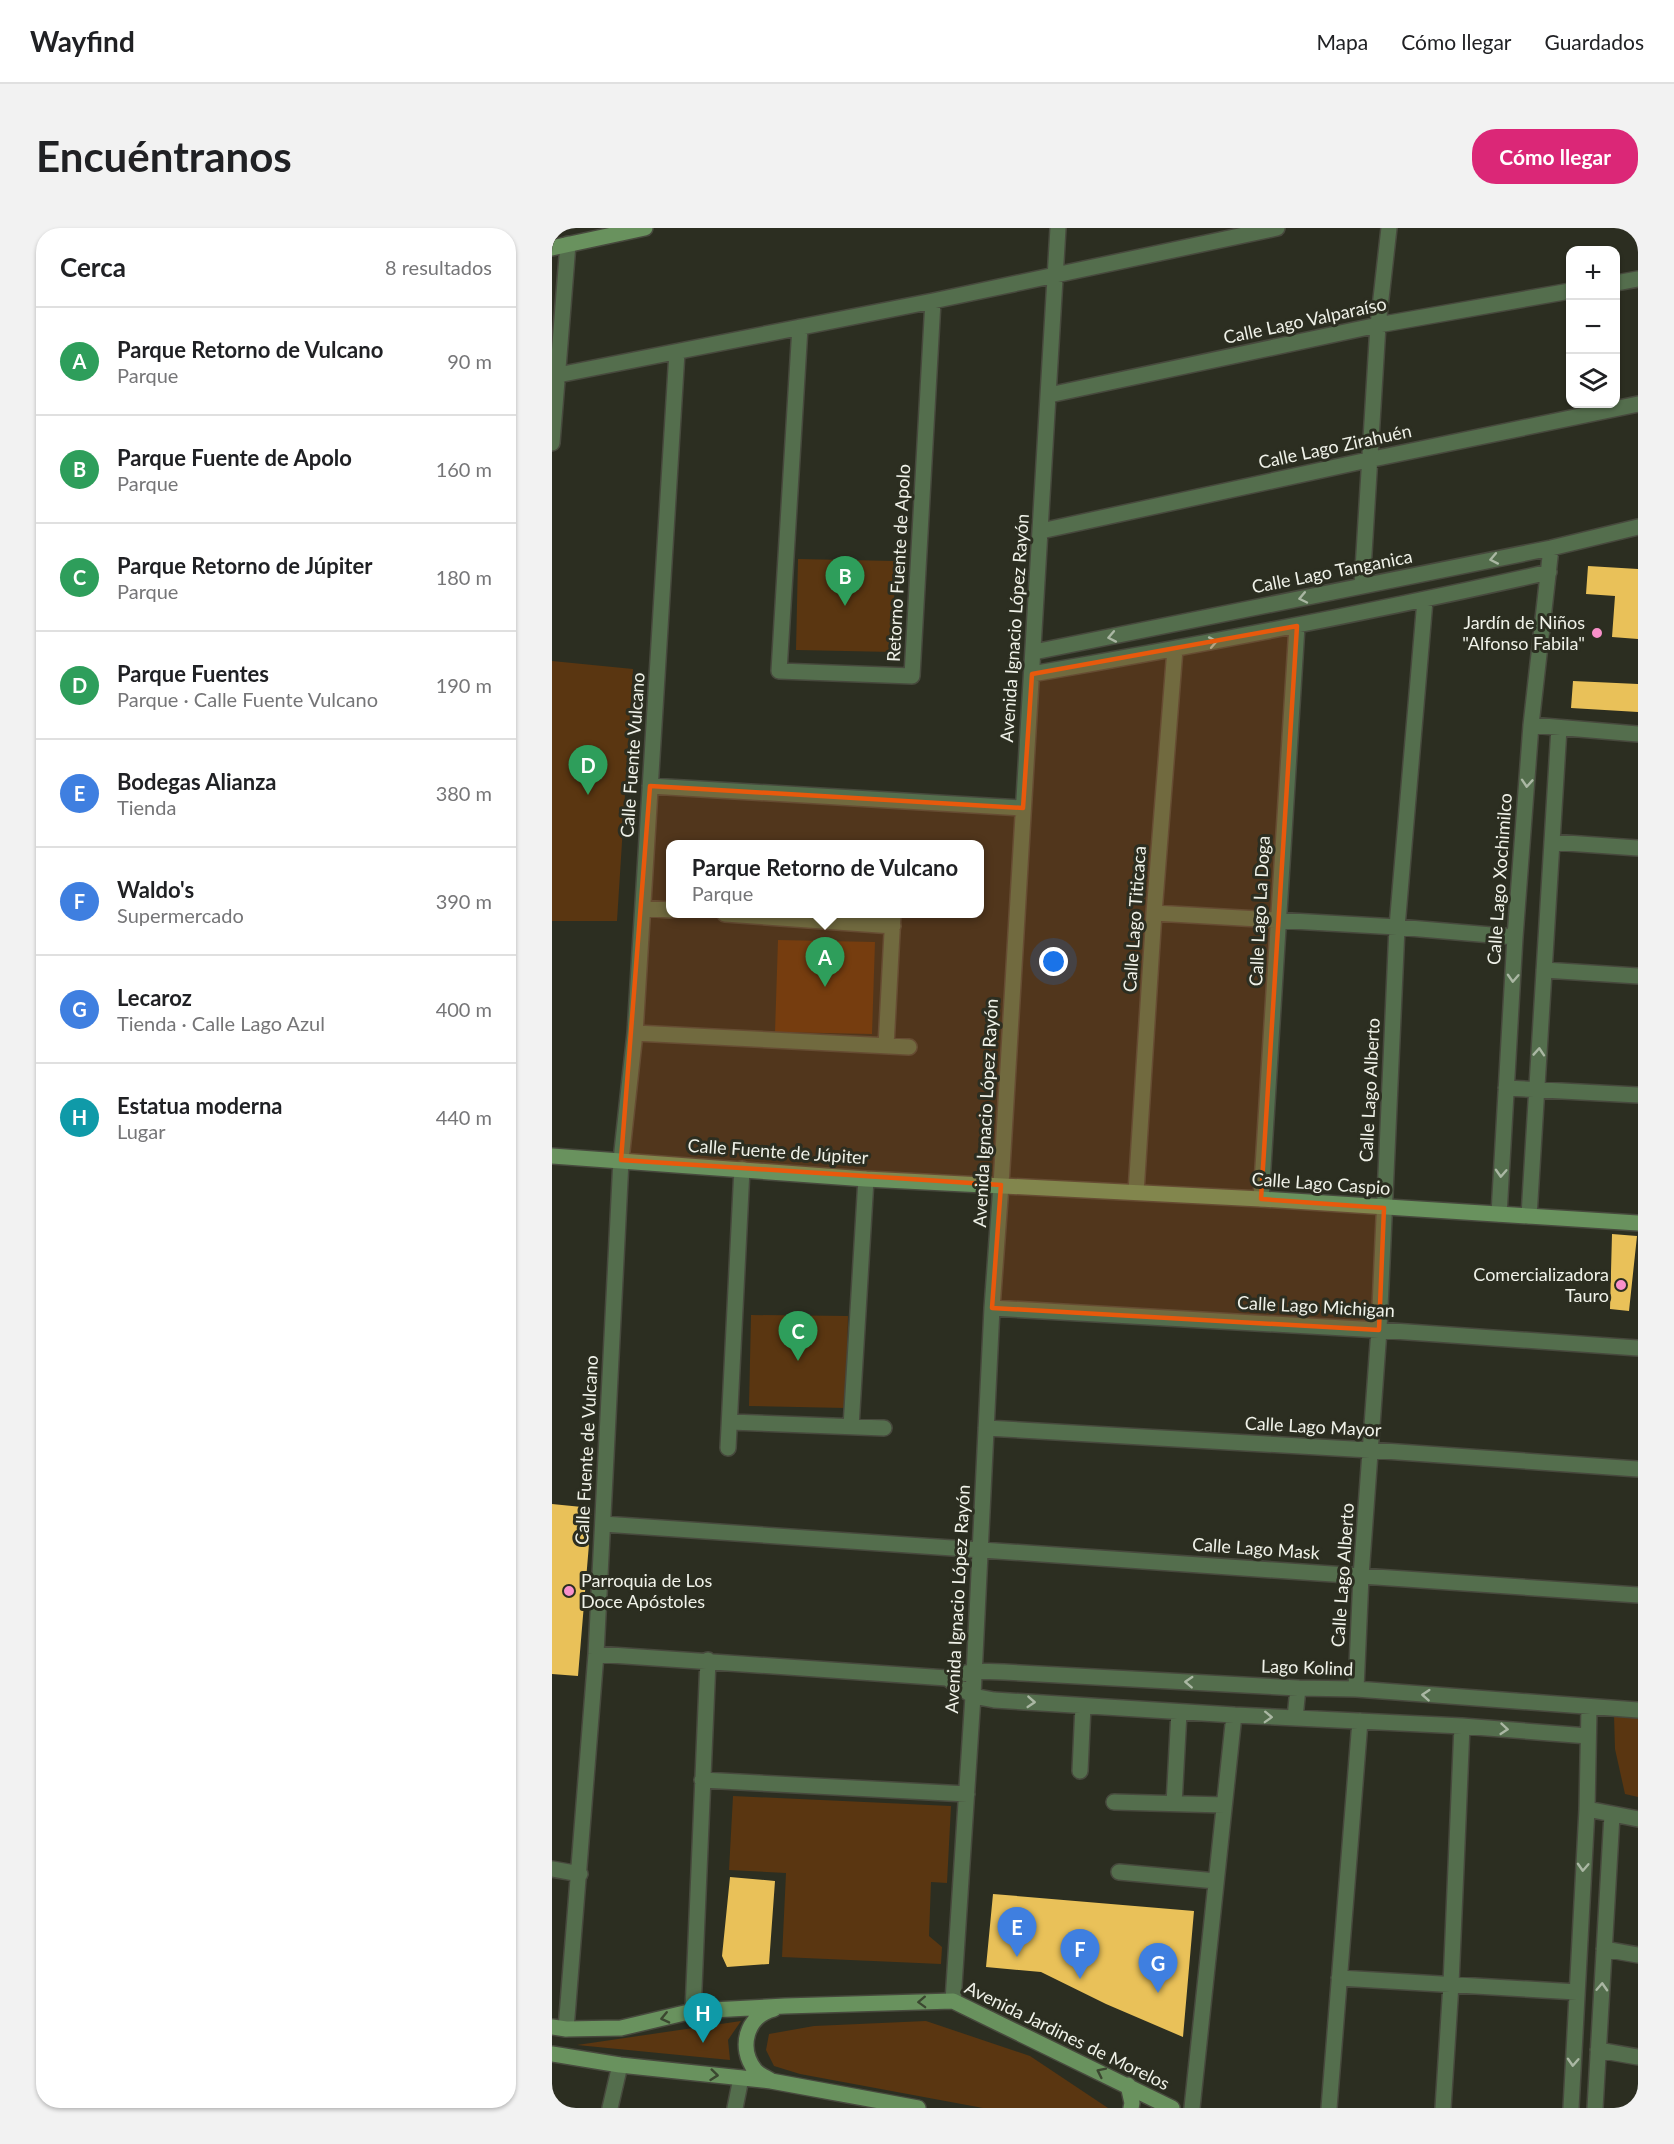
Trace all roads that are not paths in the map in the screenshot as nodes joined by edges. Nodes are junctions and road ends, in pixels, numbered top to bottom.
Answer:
1 (645, 228) edge
2 (1058, 228) edge
3 (1277, 228) edge
4 (1389, 228) edge
5 (568, 244) junction
6 (552, 248) edge
7 (1056, 276) junction
8 (1638, 279) edge
9 (1620, 282) edge
10 (1566, 292) edge
11 (933, 301) junction
12 (1377, 325) junction
13 (800, 327) junction
14 (677, 352) junction
15 (558, 375) junction
16 (1049, 395) junction
17 (1638, 404) edge
18 (552, 443) edge
19 (1368, 460) junction
20 (1638, 527) edge
21 (1041, 531) junction
22 (1551, 548) junction
23 (1549, 572) junction
24 (1362, 586) junction
25 (1425, 600) junction
26 (1264, 606) junction
27 (1296, 626) junction
28 (1266, 631) junction
29 (1175, 649) junction
30 (1034, 652) junction
31 (1032, 674) junction
32 (1531, 725) junction
33 (1559, 728) junction
34 (1638, 734) edge
35 (650, 786) junction
36 (1023, 808) junction
37 (1552, 842) junction
38 (1638, 848) edge
39 (643, 908) junction
40 (666, 910) edge
41 (1154, 913) junction
42 (837, 918) edge
43 (893, 920) edge
44 (1280, 921) junction
45 (1397, 927) junction
46 (1515, 937) junction
47 (1544, 970) junction
48 (1638, 976) edge
49 (634, 1033) junction
50 (886, 1046) junction
51 (909, 1047) dead end
52 (1506, 1088) junction
53 (1537, 1089) junction
54 (1638, 1095) edge
55 (552, 1156) edge
56 (621, 1160) junction
57 (741, 1169) junction
58 (866, 1179) junction
59 (1001, 1185) junction
60 (1136, 1192) junction
61 (1261, 1198) junction
62 (1384, 1208) junction
63 (1499, 1214) junction
64 (1529, 1216) junction
65 (1638, 1223) edge
66 (992, 1308) junction
67 (1379, 1330) junction
68 (1638, 1348) edge
69 (730, 1422) junction
70 (851, 1427) junction
71 (884, 1428) dead end
72 (986, 1428) junction
73 (728, 1448) dead end
74 (1370, 1450) junction
75 (1638, 1469) edge
76 (603, 1524) junction
77 (980, 1551) junction
78 (1361, 1576) junction
79 (1638, 1595) edge
80 (596, 1654) junction
81 (708, 1660) junction
82 (974, 1671) junction
83 (947, 1678) junction
84 (1298, 1688) junction
85 (1356, 1689) junction
86 (973, 1696) junction
87 (1083, 1706) junction
88 (1589, 1707) junction
89 (1638, 1710) edge
90 (1179, 1712) junction
91 (1233, 1715) junction
92 (1295, 1718) junction
93 (1360, 1720) junction
94 (1462, 1726) junction
95 (1588, 1736) junction
96 (1080, 1771) dead end
97 (702, 1780) junction
98 (967, 1794) junction
99 (1114, 1802) dead end
100 (1174, 1804) junction
101 (1224, 1805) junction
102 (1587, 1809) junction
103 (1612, 1815) junction
104 (1638, 1819) edge
105 (552, 1869) edge
106 (1119, 1872) dead end
107 (580, 1874) junction
108 (1216, 1881) junction
109 (1604, 1949) junction
110 (1638, 1955) edge
111 (1340, 1978) junction
112 (1451, 1984) junction
113 (1577, 1992) junction
114 (953, 2001) junction
115 (785, 2006) junction
116 (693, 2011) junction
117 (1576, 2011) junction
118 (1600, 2013) junction
119 (559, 2028) edge
120 (1598, 2050) junction
121 (552, 2054) edge
122 (1638, 2057) edge
123 (620, 2065) junction
124 (741, 2078) junction
125 (771, 2081) junction
126 (1128, 2085) junction
127 (880, 2105) edge
128 (610, 2108) edge
129 (735, 2108) edge
130 (915, 2108) edge
131 (1131, 2108) edge
132 (1172, 2108) edge
133 (1192, 2108) edge
134 (1329, 2108) edge
135 (1443, 2108) edge
136 (1570, 2108) edge
137 (1595, 2108) edge

1 - 5 street
2 - 7 street, Avenida Ignacio López Rayón
3 - 7 street
4 - 12 street
5 - 6 street
5 - 15 street
7 - 11 street
7 - 16 street, Avenida Ignacio López Rayón
8 - 9 street
10 - 12 street, Calle Lago Valparaíso
11 - 13 street
11 - 13 street, Retorno Fuente de Apolo
12 - 16 street, Calle Lago Valparaíso
12 - 19 street
13 - 14 street
14 - 15 street
14 - 35 street, Calle Fuente Vulcano
15 - 18 street
16 - 21 street, Avenida Ignacio López Rayón
17 - 19 street, Calle Lago Zirahuén
19 - 21 street, Calle Lago Zirahuén
19 - 24 street
20 - 22 street, Calle Lago Tanganica
21 - 30 street, Avenida Ignacio López Rayón
22 - 23 street, Calle Lago Xochimilco
22 -> 24 street, Calle Lago Tanganica
23 - 25 street
23 - 32 street, Calle Lago Xochimilco
24 -> 26 street, Calle Lago Tanganica
25 - 27 street
25 - 45 street, Calle Lago Alberto
26 - 28 street
26 -> 30 street, Calle Lago Tanganica
27 - 28 street
27 - 44 street, Calle Lago La Doga
29 -> 28 street
29 - 31 street
29 - 41 street, Calle Lago Titicaca
30 - 31 street, Avenida Ignacio López Rayón
31 - 36 street, Avenida Ignacio López Rayón
32 - 33 street
32 -> 46 street, Calle Lago Xochimilco
33 - 34 street
33 - 37 street
35 - 36 street
35 - 39 street, Calle Fuente Vulcano
36 - 59 street, Avenida Ignacio López Rayón
37 - 38 street
37 - 47 street
39 - 40 street
39 - 49 street, Calle Fuente Vulcano
41 - 44 street
41 - 60 street, Calle Lago Titicaca
42 - 43 street
43 - 50 street
44 - 45 street
44 - 61 street, Calle Lago La Doga
45 - 46 street
45 - 62 street, Calle Lago Alberto
46 -> 52 street, Calle Lago Xochimilco
47 - 48 street
53 -> 47 street
49 - 50 street
49 - 56 street, Calle Fuente Vulcano
50 - 51 street
52 - 53 street
52 -> 63 street, Calle Lago Xochimilco
53 - 54 street
53 - 64 street
55 - 56 street, Calle Fuente de Júpiter
56 - 57 street, Calle Fuente de Júpiter
56 - 76 street, Calle Fuente de Vulcano
57 - 58 street, Calle Fuente de Júpiter
57 - 69 street
58 - 59 street, Calle Fuente de Júpiter
58 - 70 street
59 - 60 street, Calle Lago Caspio
59 - 66 street, Avenida Ignacio López Rayón
60 - 61 street, Calle Lago Caspio
61 - 62 street, Calle Lago Caspio
62 - 63 street, Calle Lago Caspio
62 - 67 street, Calle Lago Alberto
63 - 64 street, Calle Lago Caspio
64 - 65 street, Calle Lago Caspio
66 - 67 street, Calle Lago Michigan
66 - 72 street, Avenida Ignacio López Rayón
67 - 68 street, Calle Lago Michigan
67 - 74 street, Calle Lago Alberto
69 - 70 street
69 - 73 street
70 - 71 street
72 - 74 street, Calle Lago Mayor
72 - 77 street, Avenida Ignacio López Rayón
74 - 75 street, Calle Lago Mayor
74 - 78 street, Calle Lago Alberto
76 - 77 street, Calle Lago Mask
76 - 80 street, Calle Fuente de Vulcano
77 - 78 street, Calle Lago Mask
77 - 82 street, Avenida Ignacio López Rayón
78 - 79 street, Calle Lago Mask
78 - 85 street, Calle Lago Alberto
80 - 81 street
80 - 107 street, Calle Fuente de Vulcano
81 - 83 street
81 - 97 street
82 - 83 street, Lago Kolind
84 -> 82 street, Lago Kolind
82 - 86 street, Avenida Ignacio López Rayón
83 - 86 street
84 - 85 street, Lago Kolind
84 - 92 street
88 -> 85 street, Lago Kolind
86 -> 87 street
86 - 98 street, Avenida Ignacio López Rayón
87 - 90 street
87 - 96 street
88 - 89 street, Lago Kolind
88 - 95 street
90 - 91 street
90 - 100 street
91 -> 92 street
91 - 101 street
92 - 93 street
93 - 94 street
93 - 111 street
94 -> 95 street
94 - 112 street
95 - 102 street
97 - 98 street
97 - 116 street
98 - 114 street, Avenida Ignacio López Rayón
99 - 100 street
100 - 101 street
101 - 108 street
102 - 103 street
102 -> 113 street
103 - 104 street
103 - 109 street
105 - 107 street
106 - 108 street
107 - 119 street, Calle Fuente de Vulcano
108 - 133 street
109 - 110 street
118 -> 109 street
111 - 112 street
111 - 134 street
112 - 113 street
112 - 135 street
113 - 117 street
114 -> 115 street, Avenida Jardines de Morelos
126 -> 114 street, Avenida Jardines de Morelos
115 - 116 street, Avenida Jardines de Morelos
115 - 125 street
116 -> 119 street, Avenida Jardines de Morelos
117 - 118 street
117 -> 136 street
118 - 120 street
120 - 122 street
120 - 137 street
121 - 123 street
123 -> 124 street
123 - 128 street
124 - 125 street
124 - 129 street
125 - 127 street
126 - 131 street
126 - 132 street, Avenida Jardines de Morelos
127 - 130 street

